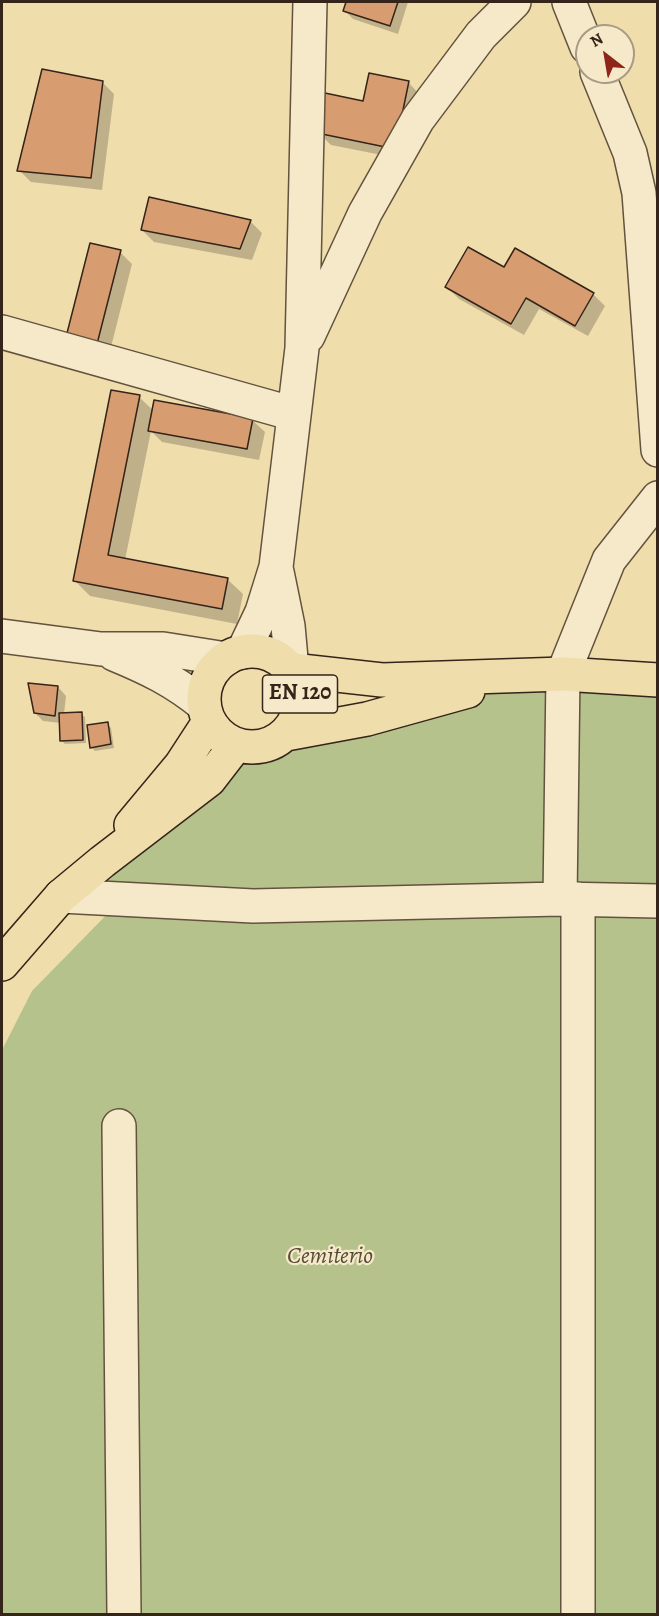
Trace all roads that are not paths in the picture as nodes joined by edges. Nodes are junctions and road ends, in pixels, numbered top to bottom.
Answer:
1 (310, 2) edge
2 (514, 2) edge
3 (568, 2) edge
4 (577, 24) edge
5 (602, 84) edge
6 (2, 332) edge
7 (302, 348) junction
8 (294, 414) junction
9 (657, 450) edge
10 (657, 498) edge
11 (276, 567) junction
12 (2, 636) edge
13 (101, 649) junction
14 (234, 655) junction
15 (292, 670) junction
16 (549, 675) junction
17 (657, 680) edge
18 (207, 714) junction
19 (286, 734) junction
20 (236, 745) junction
21 (102, 862) junction
22 (62, 896) junction
23 (569, 899) junction
24 (657, 901) edge
25 (2, 964) edge
26 (119, 1126) dead end
27 (124, 1614) edge
28 (578, 1614) edge

1 - 7 street
2 - 7 street
3 - 4 street
5 - 9 street
6 - 8 street
7 - 8 street
8 - 11 street
10 - 16 street
11 - 14 street
11 - 15 street
12 - 13 street
13 - 14 street
13 - 18 street
14 - 15 main road, EN 120
14 - 18 main road
15 - 16 main road, EN 120
15 - 19 main road, EN 120
16 - 17 main road, EN 120
16 - 19 main road, EN 120
16 - 23 street
18 - 20 main road
18 - 21 main road
19 - 20 main road, EN 120
20 - 21 main road
21 - 22 main road
22 - 23 street
22 - 25 main road
23 - 24 street
23 - 28 street
26 - 27 street

